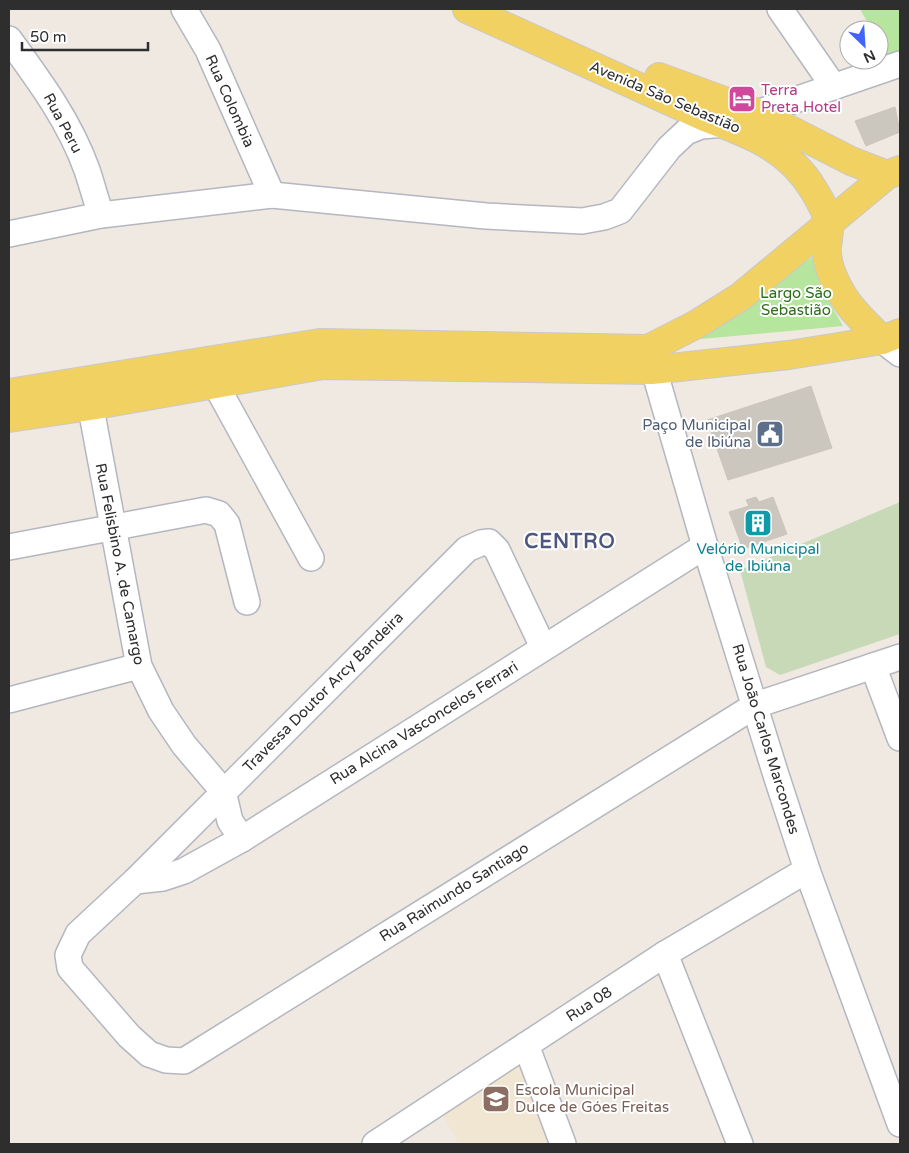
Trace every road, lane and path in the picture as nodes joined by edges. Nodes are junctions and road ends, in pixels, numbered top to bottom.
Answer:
1 (184, 9) edge
2 (467, 9) edge
3 (508, 9) edge
4 (780, 9) edge
5 (9, 39) edge
6 (900, 64) edge
7 (834, 87) junction
8 (757, 113) junction
9 (725, 124) junction
10 (893, 172) edge
11 (272, 195) junction
12 (101, 214) junction
13 (829, 224) junction
14 (9, 234) edge
15 (894, 342) edge
16 (650, 359) junction
17 (208, 372) junction
18 (9, 393) edge
19 (88, 393) junction
20 (9, 418) edge
21 (112, 528) junction
22 (705, 546) junction
23 (9, 547) edge
24 (311, 558) dead end
25 (247, 602) dead end
26 (543, 647) junction
27 (900, 657) edge
28 (139, 666) junction
29 (872, 666) junction
30 (9, 700) edge
31 (756, 704) junction
32 (900, 738) edge
33 (223, 791) junction
34 (242, 839) junction
35 (807, 870) junction
36 (135, 881) junction
37 (78, 934) joint
38 (665, 954) junction
39 (526, 1045) junction
40 (900, 1124) edge
41 (375, 1144) edge
42 (563, 1144) edge
43 (740, 1144) edge

1 - 11 street, Rua Colombia
2 - 9 main road, Avenida São Sebastião
3 - 8 main road, Avenida São Sebastião
4 - 7 street
5 - 12 street, Rua Peru
6 - 7 street
7 - 8 street
8 - 9 street
8 - 10 main road, Avenida São Sebastião
9 - 11 street
9 - 13 main road, Avenida São Sebastião
10 - 13 main road
11 - 12 street
12 - 14 street
13 - 15 main road
13 - 16 main road
15 - 16 main road
16 - 17 main road
16 - 22 street, Rua João Carlos Marcondes
17 - 19 main road
17 - 24 street
18 - 19 main road
19 - 20 main road
19 - 21 street, Rua Felisbino A. de Camargo
21 - 23 street
21 - 25 street
21 - 28 street, Rua Felisbino A. de Camargo
22 - 26 street, Rua Alcina Vasconcelos Ferrari
22 - 31 street, Rua João Carlos Marcondes
26 - 33 street, Travessa Doutor Arcy Bandeira
26 - 34 street, Rua Alcina Vasconcelos Ferrari
27 - 29 street, Rua Raimundo Santiago
28 - 30 street
28 - 33 street, Rua Felisbino A. de Camargo
29 - 31 street, Rua Raimundo Santiago
29 - 32 street
31 - 35 street, Rua João Carlos Marcondes
31 - 37 street, Rua Raimundo Santiago
33 - 34 street, Rua Felisbino A. de Camargo
33 - 36 street, Travessa Doutor Arcy Bandeira
34 - 36 street, Rua Alcina Vasconcelos Ferrari
35 - 38 street, Rua 08
35 - 40 street, Rua João Carlos Marcondes
36 - 37 street, Travessa Doutor Arcy Bandeira
38 - 39 street, Rua 08
38 - 43 street
39 - 41 street, Rua 08
39 - 42 street

